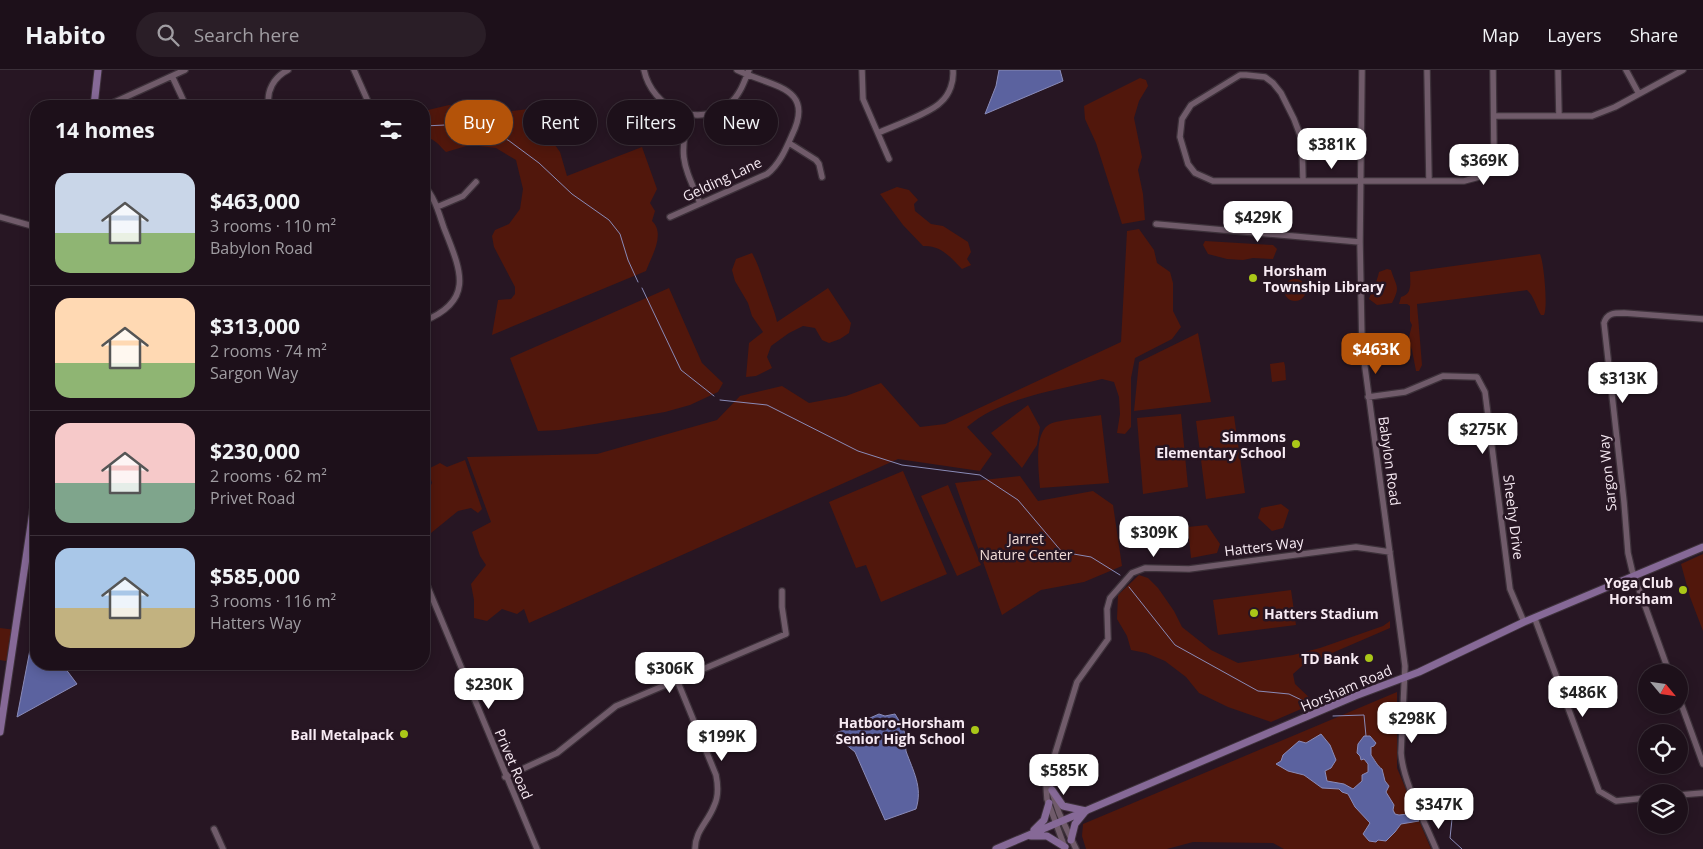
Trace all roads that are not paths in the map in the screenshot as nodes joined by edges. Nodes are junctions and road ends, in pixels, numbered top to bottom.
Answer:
1 (98, 70) edge
2 (185, 70) edge
3 (288, 70) edge
4 (354, 70) edge
5 (644, 70) edge
6 (738, 70) edge
7 (862, 70) edge
8 (953, 70) edge
9 (1362, 70) edge
10 (1427, 70) edge
11 (1493, 70) edge
12 (1558, 70) edge
13 (1626, 70) edge
14 (1683, 70) edge
15 (748, 72) edge
16 (172, 76) junction
17 (1639, 94) junction
18 (95, 100) edge
19 (119, 100) edge
20 (183, 100) edge
21 (268, 100) edge
22 (367, 100) edge
23 (661, 100) edge
24 (694, 115) edge
25 (1494, 116) junction
26 (1559, 116) junction
27 (878, 133) junction
28 (789, 143) junction
29 (683, 145) edge
30 (889, 159) dead end
31 (822, 177) dead end
32 (1303, 180) junction
33 (1428, 180) junction
34 (1362, 181) junction
35 (476, 182) dead end
36 (430, 194) edge
37 (700, 203) junction
38 (436, 207) junction
39 (0, 217) edge
40 (670, 217) dead end
41 (1156, 224) dead end
42 (30, 225) edge
43 (1360, 242) junction
44 (430, 318) edge
45 (1703, 319) edge
46 (1368, 397) junction
47 (30, 543) edge
48 (1703, 547) edge
49 (1390, 552) junction
50 (1634, 576) junction
51 (782, 590) dead end
52 (430, 593) edge
53 (1535, 619) junction
54 (1524, 622) junction
55 (1666, 664) edge
56 (1404, 677) junction
57 (676, 680) junction
58 (2, 702) edge
59 (1685, 714) edge
60 (0, 732) edge
61 (1703, 764) edge
62 (505, 777) junction
63 (1048, 780) junction
64 (1052, 790) junction
65 (1703, 793) edge
66 (1688, 794) edge
67 (1638, 799) edge
68 (1049, 803) junction
69 (1086, 811) junction
70 (1059, 822) junction
71 (214, 829) dead end
72 (1026, 836) junction
73 (1071, 840) junction
74 (1065, 848) edge
75 (223, 849) edge
76 (536, 849) edge
77 (695, 849) edge
78 (996, 849) edge
79 (1076, 849) edge
80 (1436, 849) edge

1 - 18 main road
2 - 16 street
3 - 21 street
4 - 22 street
5 - 23 street
6 - 15 street
7 - 27 street
8 - 27 street
9 - 34 street, Babylon Road
10 - 33 street
11 - 25 street
12 - 26 street
13 - 17 street
14 - 17 street
15 - 24 street
15 - 28 street, Gelding Lane
16 - 19 street
16 - 20 street
17 - 26 street
25 - 26 street
25 - 33 street
27 - 30 street
28 - 31 street
28 - 37 street, Gelding Lane
29 - 37 street
32 - 32 street
32 - 34 street
33 - 34 street
34 - 43 street, Babylon Road
35 - 38 street
36 - 38 street
37 - 40 street, Gelding Lane
38 - 44 street
39 - 42 street
41 - 43 street
43 - 46 street, Babylon Road
45 - 50 street, Sargon Way
46 - 49 street, Babylon Road
46 - 54 street, Sheehy Drive
47 - 58 main road
48 - 50 main road, Horsham Road
49 - 56 street, Babylon Road
49 - 63 street, Hatters Way
50 - 53 main road, Horsham Road
50 - 55 street
51 - 57 street
52 - 62 street, Privet Road
53 - 54 main road, Horsham Road
53 - 67 street
54 - 56 main road, Horsham Road
56 - 69 main road, Horsham Road
56 - 80 street, Babylon Road
57 - 62 street
57 - 77 street
58 - 60 main road
59 - 61 street
62 - 76 street, Privet Road
63 - 64 street
63 - 68 street, Hatters Way
64 - 69 main road
64 - 70 street
65 - 66 street
68 - 70 street, Hatters Way
68 - 72 main road
69 - 70 main road, Horsham Road
69 - 73 main road
70 - 72 main road, Horsham Road
70 - 73 street
70 - 74 street
71 - 75 street
72 - 74 main road
72 - 78 main road, Horsham Road
73 - 79 street

